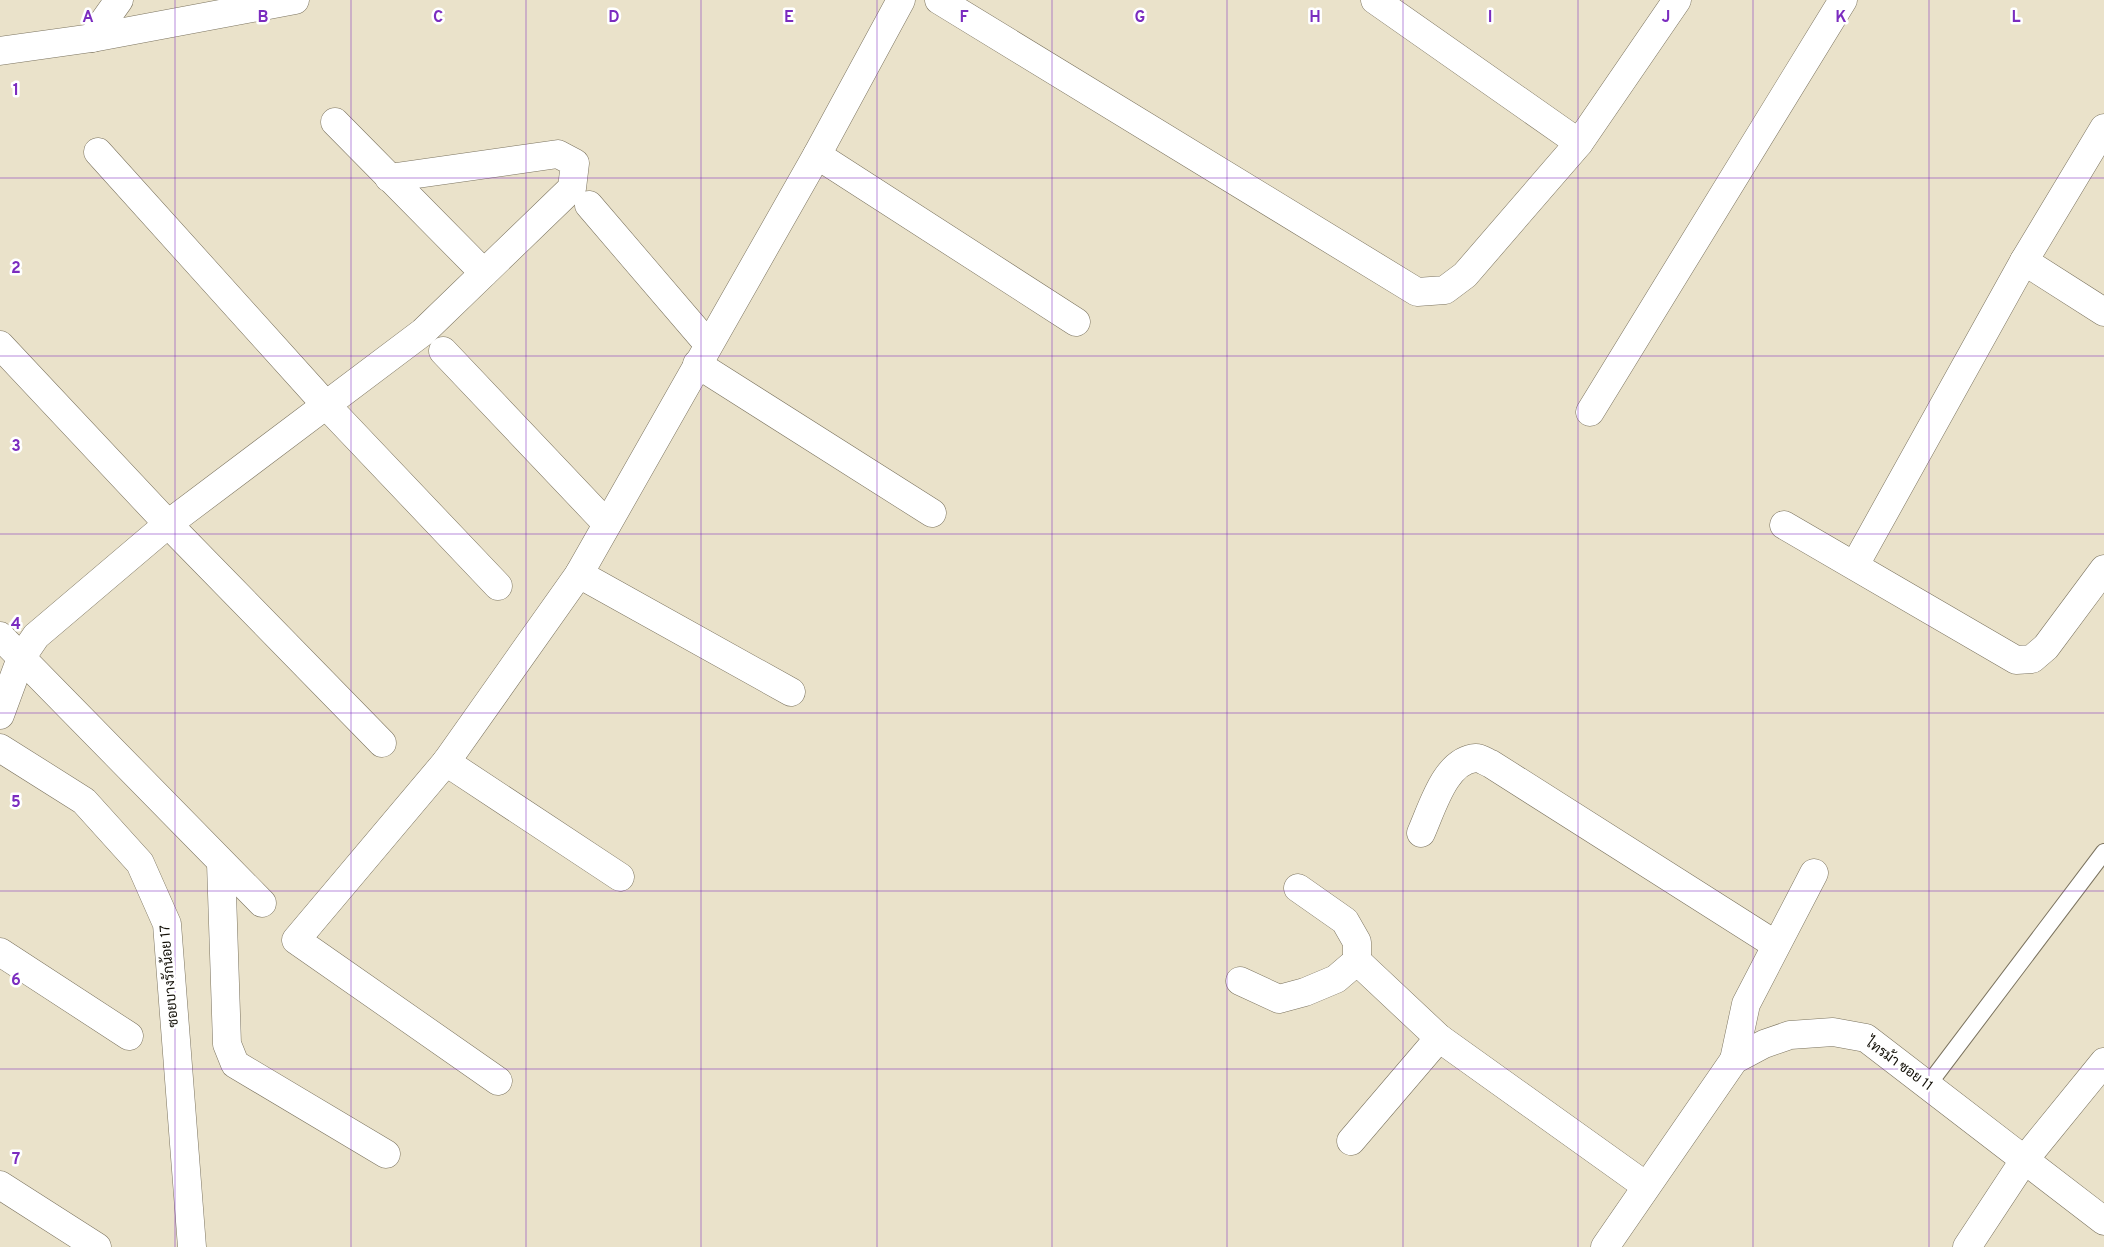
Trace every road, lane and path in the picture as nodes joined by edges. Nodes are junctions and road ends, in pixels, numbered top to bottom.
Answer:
1 (118, 0) edge
2 (295, 0) edge
3 (901, 0) edge
4 (939, 0) edge
5 (1375, 0) edge
6 (1677, 0) edge
7 (1844, 0) edge
8 (92, 38) junction
9 (0, 51) edge
10 (335, 122) dead end
11 (2104, 128) edge
12 (1579, 143) junction
13 (98, 152) dead end
14 (817, 155) junction
15 (389, 178) junction
16 (589, 205) dead end
17 (2024, 261) junction
18 (484, 273) junction
19 (2104, 312) edge
20 (1076, 322) dead end
21 (0, 345) edge
22 (443, 351) dead end
23 (703, 354) junction
24 (326, 405) junction
25 (1590, 412) dead end
26 (932, 513) dead end
27 (168, 524) junction
28 (607, 524) junction
29 (1784, 525) dead end
30 (1856, 565) junction
31 (2104, 569) edge
32 (579, 574) junction
33 (498, 586) dead end
34 (0, 636) edge
35 (21, 658) junction
36 (791, 692) dead end
37 (0, 715) edge
38 (382, 743) dead end
39 (0, 748) edge
40 (446, 762) junction
41 (1421, 833) dead end
42 (2104, 852) edge
43 (220, 863) junction
44 (1814, 873) dead end
45 (620, 876) dead end
46 (1298, 888) dead end
47 (262, 903) dead end
48 (1776, 945) junction
49 (0, 952) edge
50 (1357, 961) junction
51 (1240, 981) dead end
52 (129, 1036) dead end
53 (1440, 1038) junction
54 (1734, 1060) junction
55 (2104, 1062) edge
56 (498, 1081) dead end
57 (1928, 1085) junction
58 (1351, 1140) dead end
59 (386, 1154) dead end
60 (2025, 1159) junction
61 (0, 1184) edge
62 (1646, 1186) junction
63 (2104, 1221) edge
64 (97, 1247) edge
65 (192, 1247) edge
66 (1605, 1247) edge
67 (1967, 1247) edge

1 - 8 street
2 - 8 street
3 - 14 street
4 - 12 street
5 - 12 street
6 - 12 street
7 - 25 street
8 - 9 street
10 - 15 street
11 - 17 street
13 - 24 street
14 - 20 street
14 - 23 street
15 - 18 street
15 - 18 street
16 - 23 street
17 - 19 street
17 - 30 street
18 - 24 street
21 - 27 street
22 - 28 street
23 - 26 street
23 - 28 street
24 - 27 street
24 - 33 street
27 - 35 street
27 - 38 street
28 - 32 street
29 - 30 street
30 - 31 street
32 - 36 street
32 - 40 street
34 - 35 street
35 - 37 street
35 - 43 street
39 - 65 street, ซอยบางรักน้อย 17
40 - 45 street
40 - 56 street
41 - 48 street
42 - 57 lane
43 - 47 street
43 - 59 street
44 - 48 street
46 - 50 street
48 - 54 street
49 - 52 street
50 - 51 street
50 - 53 street
53 - 58 street
53 - 62 street
54 - 57 street, ไทรม้า ซอย 11
54 - 62 street, ไทรม้า ซอย 11
55 - 60 street
57 - 60 street, ไทรม้า ซอย 11
60 - 63 street, ไทรม้า ซอย 11
60 - 67 street
61 - 64 street
62 - 66 street, ไทรม้า ซอย 11

